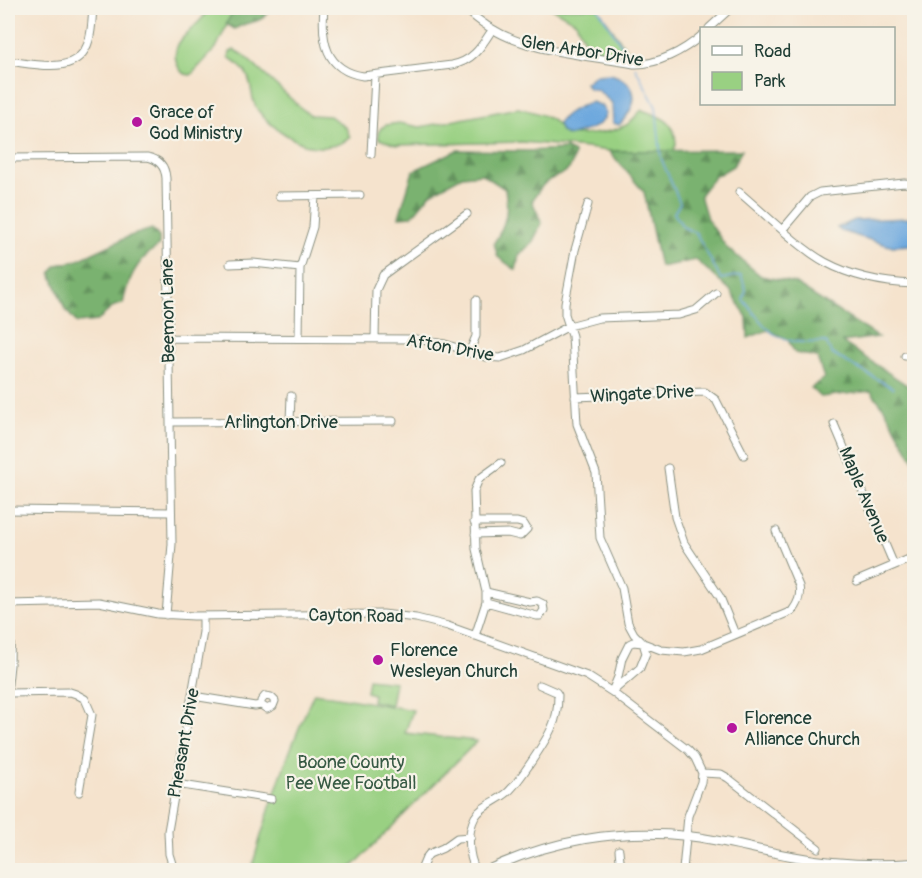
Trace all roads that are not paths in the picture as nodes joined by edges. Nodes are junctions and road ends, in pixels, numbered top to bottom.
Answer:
1 (11, 8) edge
2 (93, 8) edge
3 (324, 8) edge
4 (465, 8) edge
5 (730, 8) edge
6 (710, 27) edge
7 (492, 30) junction
8 (700, 36) edge
9 (8, 42) edge
10 (8, 61) edge
11 (375, 76) junction
12 (371, 154) dead end
13 (8, 159) edge
14 (915, 184) edge
15 (739, 192) dead end
16 (360, 195) dead end
17 (279, 196) dead end
18 (315, 196) junction
19 (588, 204) dead end
20 (467, 214) dead end
21 (783, 229) junction
22 (230, 264) dead end
23 (300, 268) junction
24 (915, 284) edge
25 (716, 293) dead end
26 (476, 300) dead end
27 (569, 326) junction
28 (169, 338) junction
29 (299, 338) junction
30 (375, 338) junction
31 (469, 353) junction
32 (905, 356) dead end
33 (915, 356) edge
34 (291, 396) dead end
35 (575, 397) junction
36 (290, 421) junction
37 (170, 422) junction
38 (393, 422) dead end
39 (834, 424) dead end
40 (744, 455) dead end
41 (501, 463) dead end
42 (668, 468) dead end
43 (8, 510) edge
44 (171, 512) junction
45 (474, 522) junction
46 (776, 531) dead end
47 (475, 534) junction
48 (915, 557) edge
49 (894, 565) junction
50 (857, 581) dead end
51 (486, 592) junction
52 (486, 602) junction
53 (9, 604) edge
54 (166, 615) junction
55 (203, 616) junction
56 (735, 634) junction
57 (475, 636) junction
58 (643, 643) junction
59 (8, 684) edge
60 (540, 685) dead end
61 (612, 692) junction
62 (8, 693) edge
63 (193, 696) junction
64 (261, 705) dead end
65 (702, 773) junction
66 (176, 784) junction
67 (79, 792) dead end
68 (271, 800) dead end
69 (686, 836) junction
70 (471, 837) junction
71 (818, 848) dead end
72 (619, 850) dead end
73 (915, 863) edge
74 (174, 870) edge
75 (421, 870) edge
76 (476, 870) edge
77 (487, 870) edge
78 (621, 870) edge
79 (683, 870) edge

1 - 9 street
2 - 10 street
3 - 11 street
4 - 7 street, Glen Arbor Drive
5 - 6 street
7 - 8 street, Glen Arbor Drive
7 - 11 street
11 - 12 street
13 - 28 street, Beemon Lane
14 - 21 street
15 - 21 street
16 - 18 street
17 - 18 street
18 - 23 street
19 - 27 street
20 - 30 street
21 - 24 street
22 - 23 street
23 - 29 street
25 - 27 street, Afton Drive
26 - 31 street
27 - 31 street, Afton Drive
27 - 35 street
28 - 29 street, Afton Drive
28 - 37 street, Beemon Lane
29 - 30 street, Afton Drive
30 - 31 street, Afton Drive
32 - 33 street
34 - 36 street
35 - 40 street, Wingate Drive
35 - 58 street
36 - 37 street, Arlington Drive
36 - 38 street, Arlington Drive
37 - 44 street, Beemon Lane
39 - 49 street, Maple Avenue
41 - 45 street
42 - 56 street
43 - 44 street
44 - 54 street, Beemon Lane
45 - 47 street
45 - 47 street
46 - 56 street
47 - 51 street
48 - 49 street
49 - 50 street
51 - 52 street
51 - 52 street
52 - 57 street
53 - 54 street, Cayton Road
53 - 59 street
54 - 55 street, Cayton Road
55 - 57 street, Cayton Road
55 - 63 street, Pheasant Drive
56 - 58 street
57 - 61 street, Cayton Road
58 - 61 street
58 - 61 street
60 - 70 street
61 - 65 street, Cayton Road
62 - 67 street
63 - 64 street
63 - 66 street, Pheasant Drive
65 - 69 street
65 - 71 street
66 - 68 street
66 - 74 street, Pheasant Drive
69 - 73 main road
69 - 77 main road
69 - 79 street
70 - 75 street
70 - 76 street
72 - 78 street

